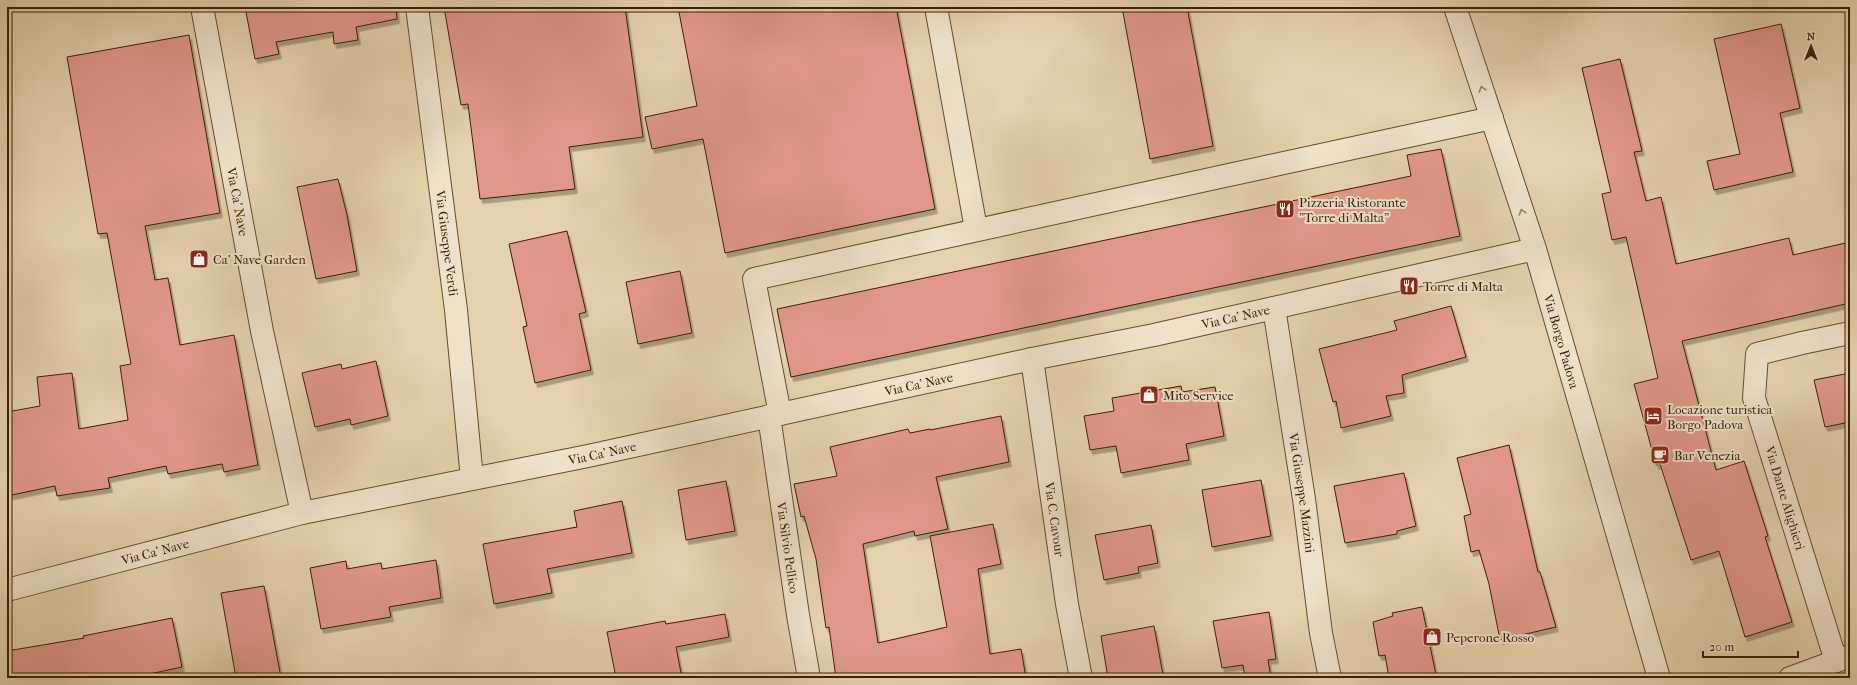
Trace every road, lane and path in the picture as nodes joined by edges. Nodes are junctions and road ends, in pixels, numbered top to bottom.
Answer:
1 (202, 7) edge
2 (417, 7) edge
3 (936, 7) edge
4 (1455, 7) edge
5 (1492, 118) junction
6 (976, 229) junction
7 (1535, 249) junction
8 (1274, 308) junction
9 (1850, 333) edge
10 (1032, 359) junction
11 (775, 415) junction
12 (472, 479) junction
13 (302, 513) junction
14 (7, 590) edge
15 (1843, 659) edge
16 (809, 678) edge
17 (1081, 678) edge
18 (1330, 678) edge
19 (1659, 678) edge
20 (1790, 678) edge

1 - 13 street, Via Ca' Nave
2 - 12 street, Via Giuseppe Verdi
3 - 6 street
5 -> 4 street, Via Borgo Padova
5 - 6 street
7 -> 5 street, Via Borgo Padova
6 - 11 street, Via Silvio Pellico
7 - 8 street, Via Ca' Nave
7 - 19 street, Via Borgo Padova
8 - 10 street, Via Ca' Nave
8 - 18 street, Via Giuseppe Mazzini
9 - 15 street, Via Dante Alighieri
10 - 11 street, Via Ca' Nave
10 - 17 street, Via C. Cavour
11 - 12 street, Via Ca' Nave
11 - 16 street, Via Silvio Pellico
12 - 13 street, Via Ca' Nave
13 - 14 street, Via Ca' Nave
15 - 20 street

